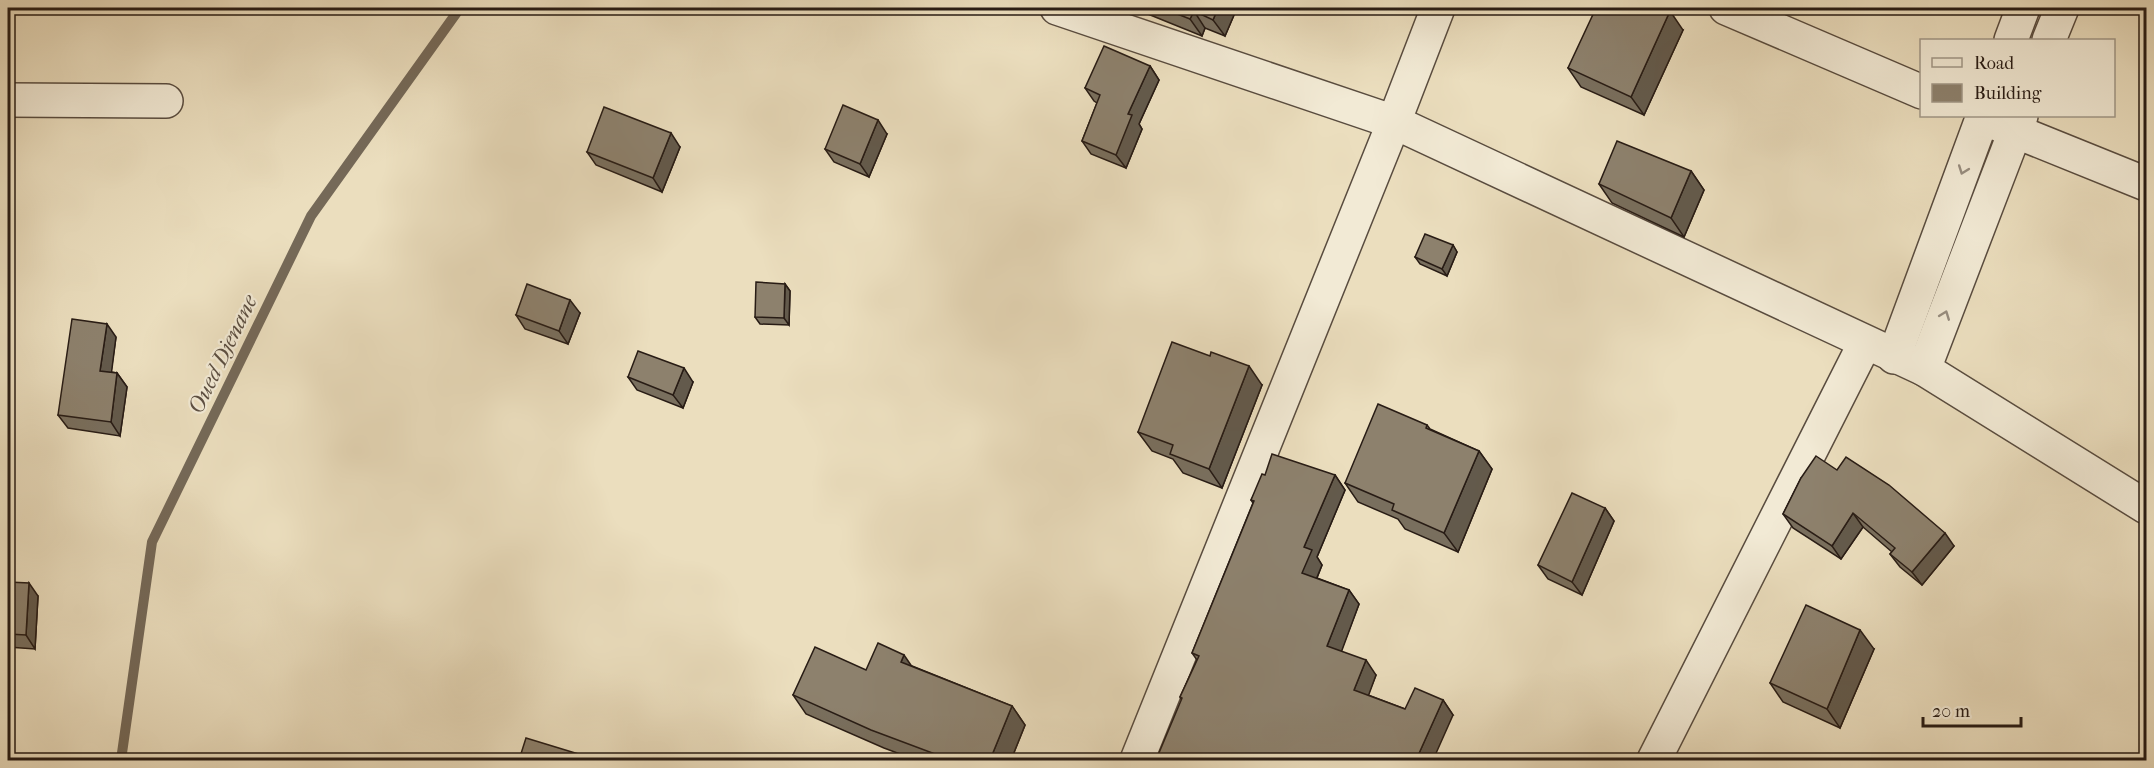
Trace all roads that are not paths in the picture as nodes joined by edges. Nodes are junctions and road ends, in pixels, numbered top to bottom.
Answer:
1 (1058, 8) edge
2 (1438, 8) edge
3 (1725, 8) edge
4 (2023, 8) edge
5 (2062, 8) edge
6 (2011, 39) edge
7 (2049, 39) edge
8 (1920, 91) edge
9 (8, 100) edge
10 (166, 101) dead end
11 (1980, 117) edge
12 (1985, 117) edge
13 (1394, 122) junction
14 (2018, 123) edge
15 (2146, 184) edge
16 (1865, 343) junction
17 (1909, 363) junction
18 (2146, 507) edge
19 (1137, 760) edge
20 (1654, 760) edge

1 - 13 street
2 - 13 street
3 - 8 street
4 - 6 street
5 - 7 street
9 - 10 street
11 -> 17 street
12 - 14 street
13 - 16 street
13 - 19 street
14 - 15 street
17 -> 14 street
16 - 17 street
16 - 20 street
17 - 18 street

